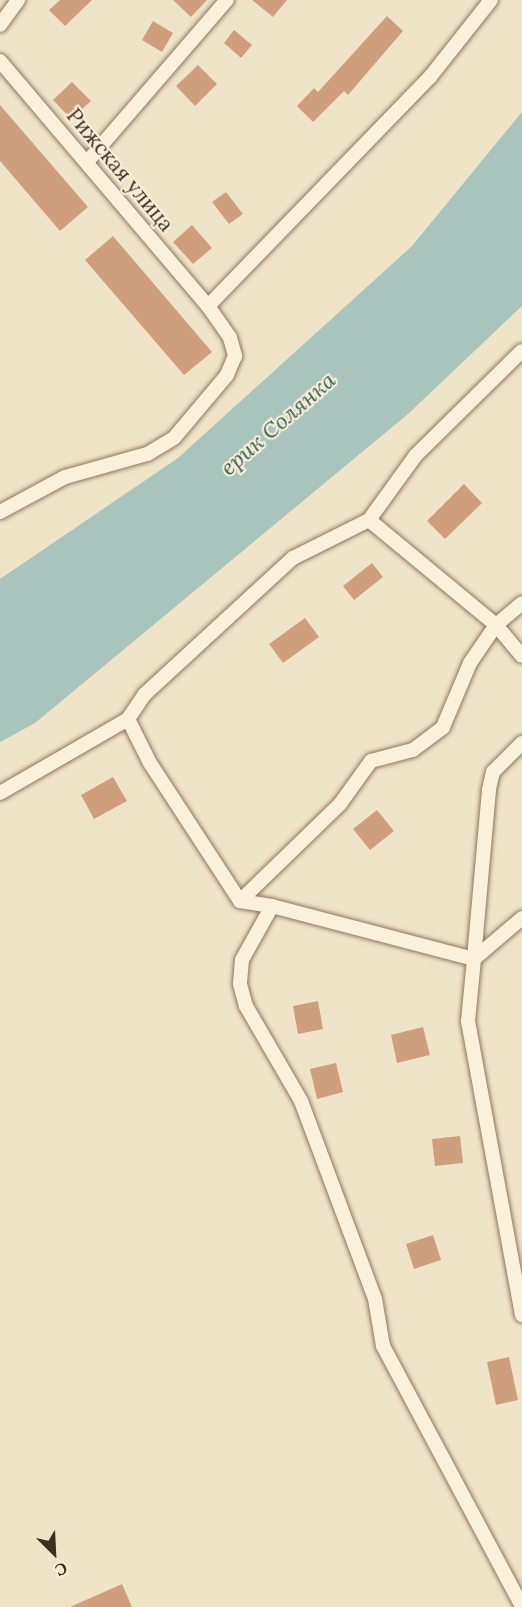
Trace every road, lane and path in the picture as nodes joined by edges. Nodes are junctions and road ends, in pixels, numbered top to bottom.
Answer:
1 (18, 0) edge
2 (227, 0) edge
3 (487, 2) edge
4 (0, 26) edge
5 (0, 61) edge
6 (87, 162) junction
7 (208, 306) junction
8 (522, 351) edge
9 (0, 512) edge
10 (369, 520) junction
11 (522, 603) edge
12 (496, 625) junction
13 (522, 656) edge
14 (128, 719) junction
15 (522, 743) edge
16 (0, 793) edge
17 (240, 901) junction
18 (272, 906) junction
19 (522, 918) edge
20 (474, 959) junction
21 (522, 1315) edge
22 (522, 1606) edge

1 - 4 street
2 - 6 street
3 - 7 street
5 - 6 street, Рижская улица
6 - 7 street, Рижская улица
7 - 9 street, Рижская улица
8 - 10 street
10 - 12 street
10 - 14 street
11 - 12 street
12 - 13 street
12 - 17 street
14 - 16 street
14 - 17 street
15 - 20 street
17 - 18 street
18 - 20 street
18 - 22 street
19 - 20 street
20 - 21 street

